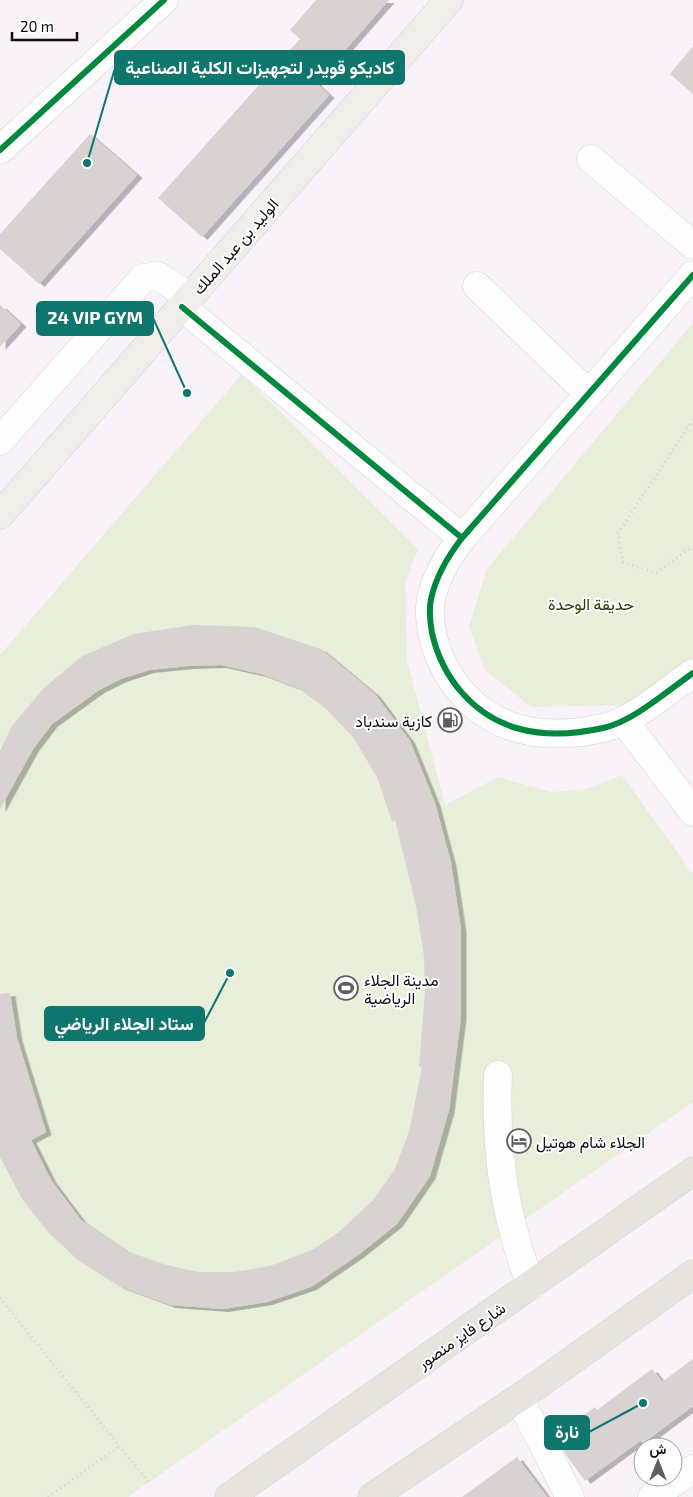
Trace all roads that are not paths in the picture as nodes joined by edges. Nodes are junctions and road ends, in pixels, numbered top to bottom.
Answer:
1 (164, 0) edge
2 (449, 0) edge
3 (0, 150) edge
4 (591, 159) dead end
5 (693, 245) edge
6 (693, 275) edge
7 (477, 286) dead end
8 (186, 302) junction
9 (589, 394) junction
10 (0, 441) edge
11 (0, 516) edge
12 (462, 538) junction
13 (693, 673) edge
14 (624, 722) junction
15 (693, 812) edge
16 (498, 1076) dead end
17 (693, 1171) edge
18 (693, 1274) edge
19 (531, 1286) junction
20 (519, 1398) junction
21 (693, 1469) edge
22 (229, 1497) edge
23 (372, 1497) edge
24 (570, 1497) edge
25 (652, 1497) edge

1 - 3 street
2 - 8 main road, الوليد بن عبد الملك
4 - 5 street
6 - 9 street
7 - 9 street
8 - 10 street
8 - 11 main road, الوليد بن عبد الملك
8 - 12 street
9 - 12 street
12 - 14 street
13 - 14 street
14 - 15 street
16 - 19 street
17 - 19 highway, شارع فايز منصور
18 - 20 highway
19 - 22 highway, شارع فايز منصور
20 - 23 highway
20 - 24 street
21 - 25 street

